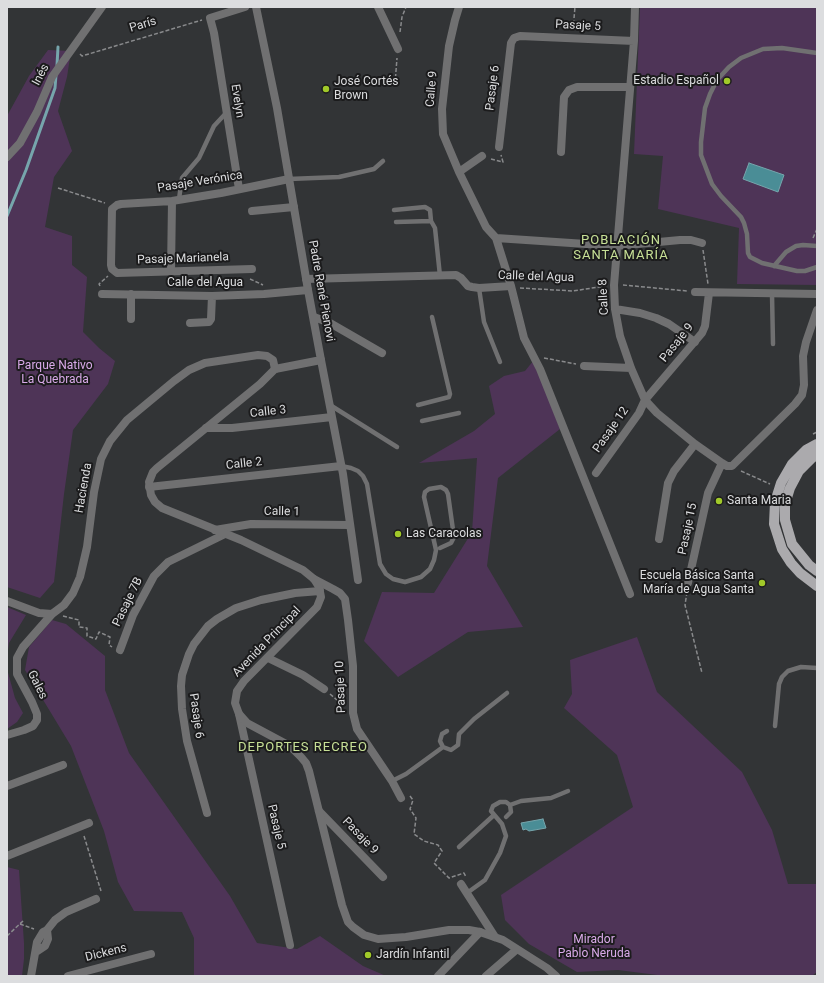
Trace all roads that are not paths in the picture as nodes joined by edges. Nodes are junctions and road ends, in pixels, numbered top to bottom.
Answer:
1 (102, 7) edge
2 (245, 7) edge
3 (256, 7) edge
4 (378, 7) edge
5 (460, 7) edge
6 (635, 7) edge
7 (520, 36) joint
8 (634, 41) junction
9 (398, 48) dead end
10 (817, 53) edge
11 (630, 87) junction
12 (226, 112) junction
13 (498, 147) road end
14 (561, 152) dead end
15 (482, 156) road end
16 (7, 157) edge
17 (383, 161) dead end
18 (459, 172) junction
19 (289, 179) junction
20 (239, 189) junction
21 (175, 200) junction
22 (294, 207) junction
23 (394, 210) dead end
24 (252, 211) dead end
25 (431, 221) junction
26 (396, 222) dead end
27 (496, 238) junction
28 (702, 243) road end
29 (616, 246) junction
30 (817, 246) edge
31 (774, 266) junction
32 (817, 267) edge
33 (252, 268) dead end
34 (171, 270) junction
35 (114, 271) joint
36 (440, 276) junction
37 (306, 279) junction
38 (511, 286) junction
39 (479, 288) junction
40 (308, 290) junction
41 (695, 292) road end
42 (709, 293) junction
43 (102, 294) road end
44 (131, 294) junction
45 (772, 294) junction
46 (817, 294) edge
47 (212, 296) junction
48 (615, 309) junction
49 (817, 310) edge
50 (314, 317) junction
51 (432, 317) dead end
52 (131, 319) dead end
53 (190, 323) dead end
54 (695, 342) junction
55 (773, 344) dead end
56 (382, 353) dead end
57 (321, 360) junction
58 (500, 362) dead end
59 (584, 366) road end
60 (631, 368) junction
61 (275, 369) junction
62 (645, 400) junction
63 (330, 405) junction
64 (418, 405) dead end
65 (459, 413) dead end
66 (332, 417) junction
67 (422, 421) dead end
68 (206, 428) junction
69 (695, 444) junction
70 (817, 444) edge
71 (397, 447) dead end
72 (817, 455) edge
73 (722, 463) junction
74 (341, 466) junction
75 (596, 473) dead end
76 (149, 487) junction
77 (350, 525) junction
78 (215, 530) junction
79 (225, 534) junction
80 (659, 539) dead end
81 (440, 548) dead end
82 (817, 571) edge
83 (314, 579) junction
84 (358, 580) dead end
85 (688, 583) road end
86 (817, 586) edge
87 (320, 591) junction
88 (630, 594) dead end
89 (7, 601) edge
90 (52, 614) junction
91 (120, 650) road end
92 (268, 658) junction
93 (817, 668) edge
94 (324, 690) road end
95 (507, 692) dead end
96 (239, 714) junction
97 (775, 726) dead end
98 (447, 731) dead end
99 (7, 735) edge
100 (443, 747) junction
101 (63, 765) dead end
102 (392, 781) junction
103 (7, 786) edge
104 (568, 791) dead end
105 (401, 798) dead end
106 (510, 805) junction
107 (319, 811) junction
108 (207, 813) dead end
109 (494, 815) junction
110 (506, 817) dead end
111 (85, 825) road end
112 (459, 847) dead end
113 (7, 856) edge
114 (383, 878) dead end
115 (461, 884) dead end
116 (470, 891) junction
117 (96, 899) road end
118 (480, 932) junction
119 (495, 937) junction
120 (290, 944) dead end
121 (516, 950) junction
122 (151, 954) dead end
123 (31, 976) edge
124 (68, 976) edge
125 (438, 976) edge
126 (486, 976) edge
127 (556, 976) edge

1 - 16 street, Inés
2 - 12 street, Evelyn
3 - 19 street, Padre René Pienovi
4 - 9 street
5 - 18 street, Calle 9
6 - 8 street, Calle 8
7 - 8 street, Pasaje 5
7 - 13 street, Pasaje 6
8 - 11 street, Calle 8
10 - 31 lane
11 - 14 street
11 - 29 street, Calle 8
12 - 20 street, Evelyn
12 - 21 lane
15 - 18 street
17 - 19 lane
18 - 27 street, Calle 9
19 - 20 street, Pasaje Verónica
19 - 22 street, Padre René Pienovi
20 - 21 street, Pasaje Verónica
21 - 34 street
21 - 35 street, Pasaje Verónica
22 - 24 street
22 - 37 street, Padre René Pienovi
23 - 25 lane
25 - 26 lane
25 - 36 lane
27 - 29 street
27 - 38 street, Calle 9
28 - 29 street
29 - 48 street, Calle 8
30 - 31 lane
31 - 32 lane
33 - 34 street, Pasaje Marianela
34 - 35 street, Pasaje Marianela
36 - 37 street
36 - 39 street
37 - 40 street, Padre René Pienovi
38 - 39 street, Calle del Agua
38 - 88 street, Calle 9
39 - 58 lane
40 - 47 street, Calle del Agua
40 - 50 street, Padre René Pienovi
41 - 42 street
42 - 45 street
42 - 54 street, Pasaje 9
43 - 44 street, Calle del Agua
44 - 47 street, Calle del Agua
44 - 52 street
45 - 46 street
45 - 55 lane
47 - 53 street
48 - 54 street
48 - 60 street, Calle 8
49 - 73 street, Calle 8
50 - 56 street
50 - 57 street, Padre René Pienovi
51 - 64 lane
54 - 62 street, Pasaje 9
57 - 61 street
57 - 63 street, Padre René Pienovi
59 - 60 street
60 - 62 street, Calle 8
61 - 68 street
61 - 90 street, Hacienda
62 - 69 street, Calle 8
62 - 75 street, Pasaje 12
63 - 66 street, Padre René Pienovi
63 - 71 lane
65 - 67 lane
66 - 68 street, Calle 3
66 - 74 street, Padre René Pienovi
68 - 76 street
69 - 73 street, Calle 8
69 - 80 street
70 - 86 main road
72 - 82 main road
73 - 85 street, Pasaje 15
74 - 76 street, Calle 2
74 - 77 street, Padre René Pienovi
74 - 81 lane
76 - 78 street
77 - 78 street, Calle 1
77 - 84 street, Padre René Pienovi
78 - 79 street
79 - 83 street
79 - 91 street, Pasaje 7B
83 - 87 street
83 - 102 street, Pasaje 10
87 - 92 street, Avenida Principal
87 - 108 street, Pasaje 6
89 - 90 street
90 - 99 street, Gales
92 - 94 street
92 - 96 street, Avenida Principal
93 - 97 lane
95 - 100 lane
96 - 107 street
96 - 120 street, Pasaje 5
98 - 100 lane
100 - 102 lane
101 - 103 street
102 - 105 street, Pasaje 10
104 - 106 lane
106 - 109 lane
106 - 110 lane
107 - 114 street, Pasaje 9
107 - 118 street
109 - 112 lane
109 - 116 lane
111 - 113 street
115 - 116 street
116 - 119 street
117 - 123 street
118 - 119 street
118 - 125 street
119 - 121 street
121 - 126 street
121 - 127 street
122 - 124 street, Dickens

